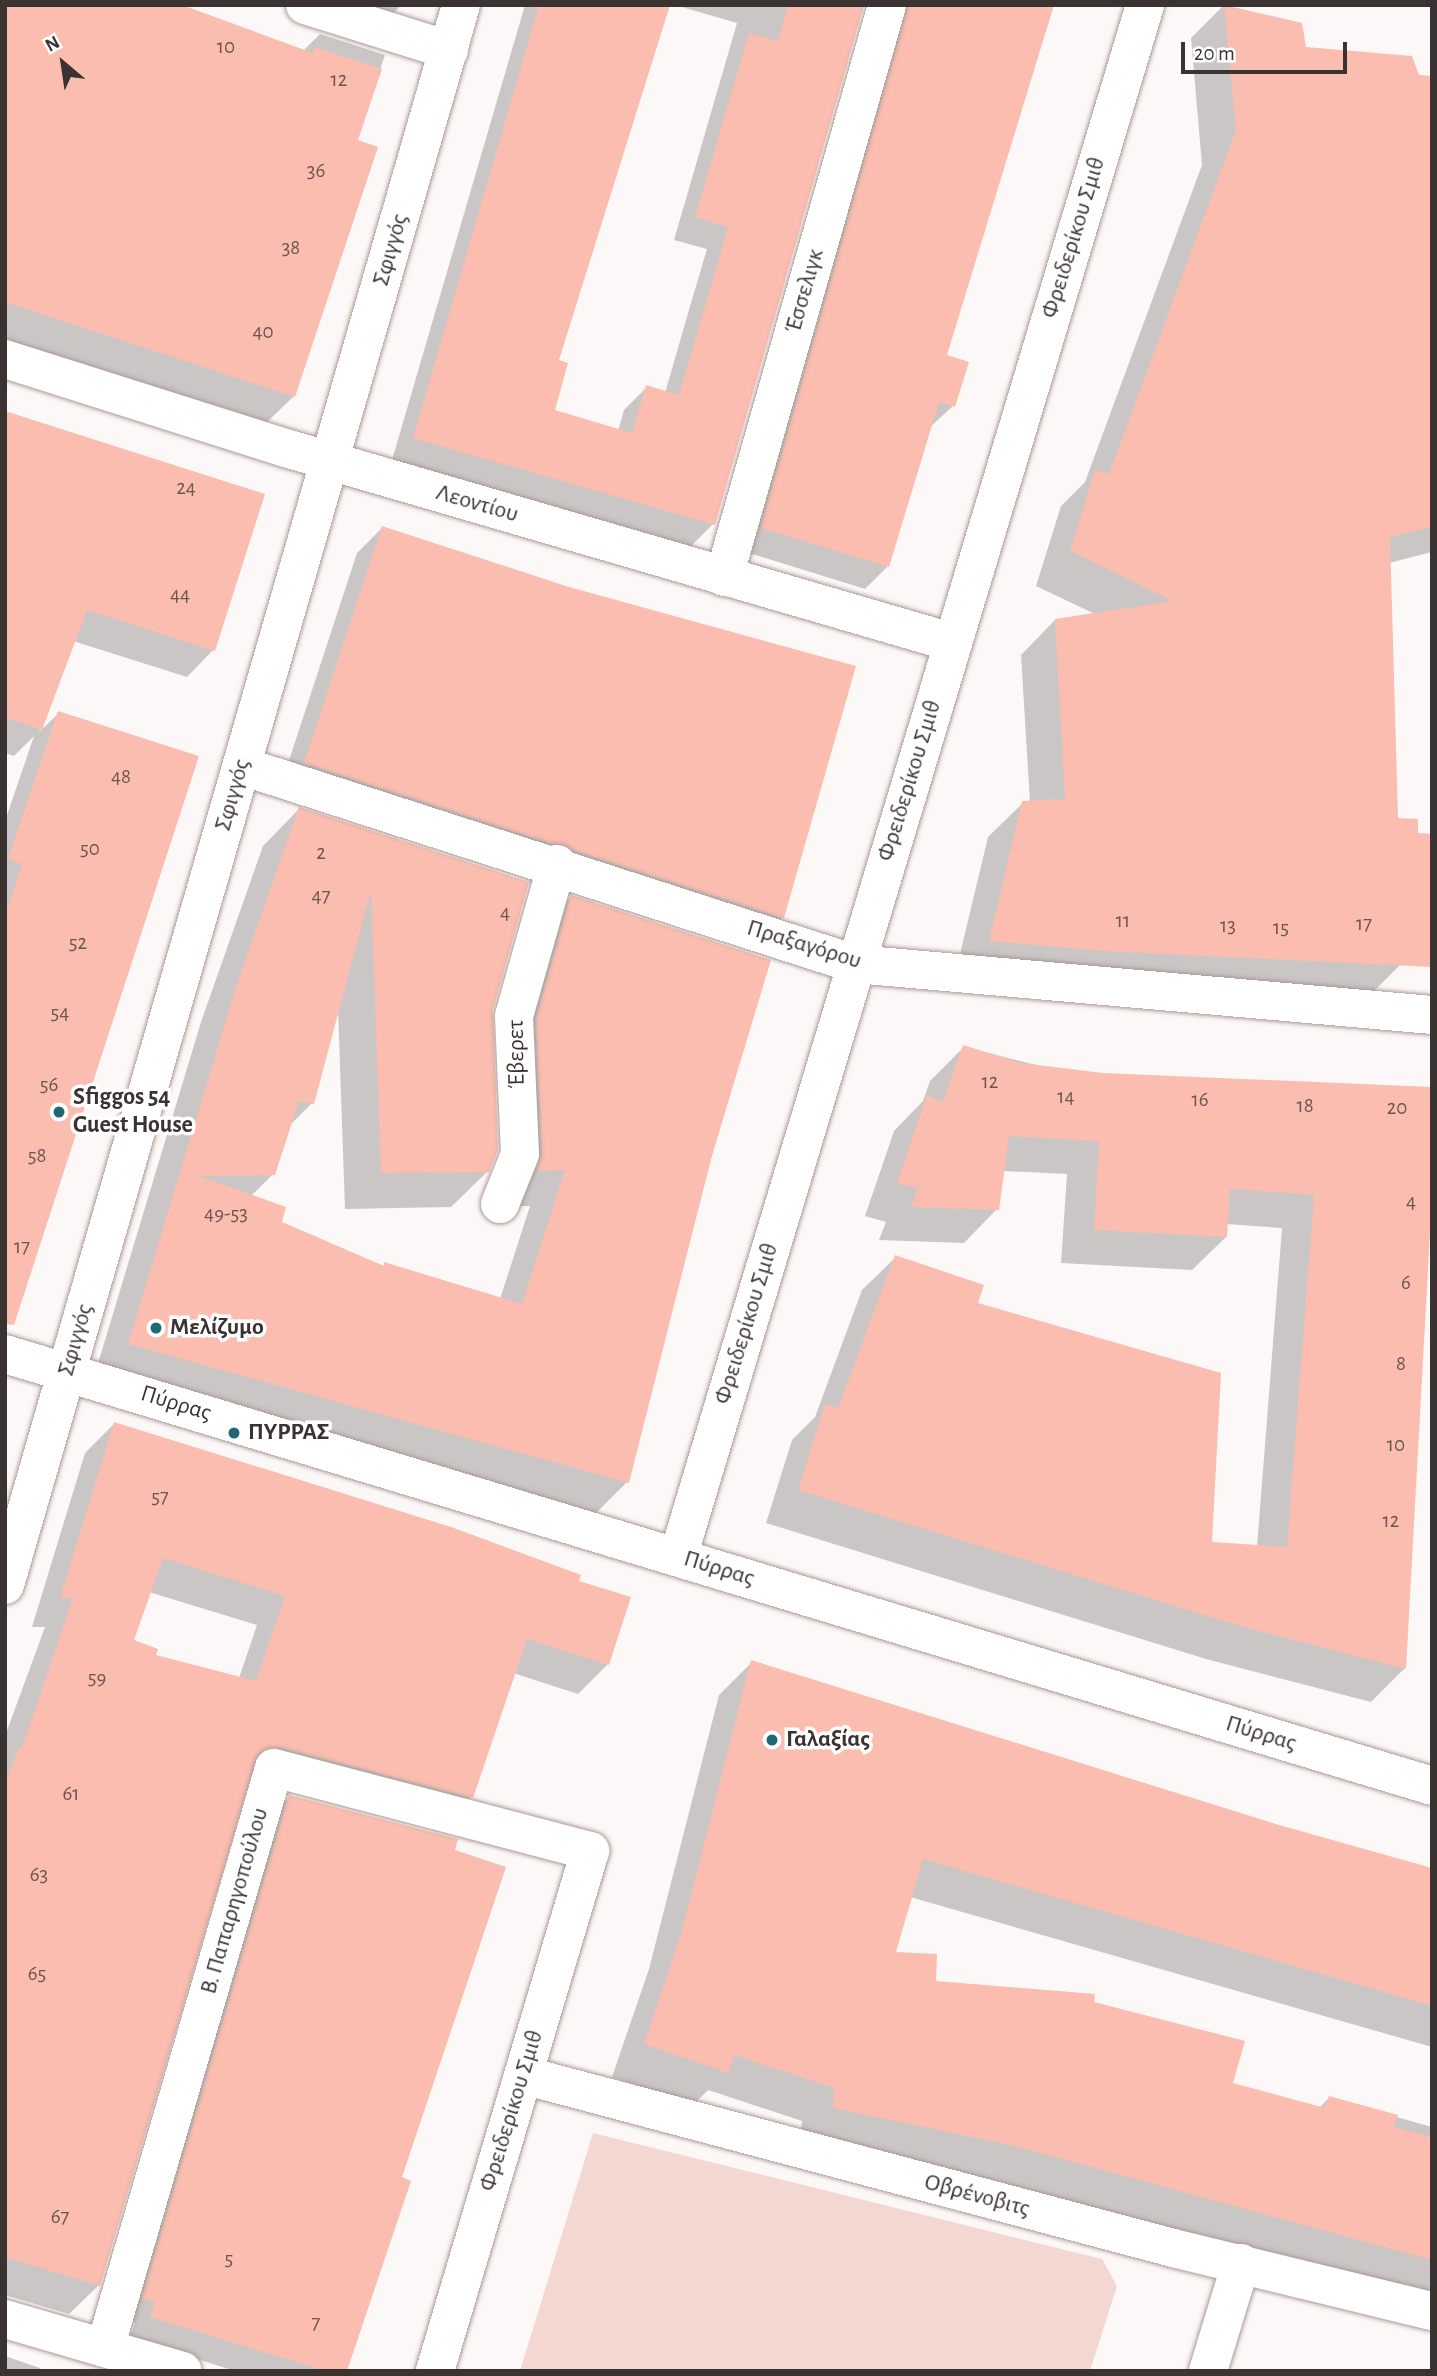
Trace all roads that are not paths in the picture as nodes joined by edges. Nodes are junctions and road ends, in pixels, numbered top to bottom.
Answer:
1 (305, 5) edge
2 (461, 5) edge
3 (887, 5) edge
4 (1145, 5) edge
5 (449, 50) junction
6 (5, 359) edge
7 (330, 461) junction
8 (724, 577) junction
9 (951, 642) junction
10 (242, 766) junction
11 (557, 864) junction
12 (855, 964) junction
13 (1432, 1015) edge
14 (499, 1203) dead end
15 (5, 1354) edge
16 (68, 1371) junction
17 (678, 1557) junction
18 (5, 1585) edge
19 (1432, 1786) edge
20 (590, 1851) joint
21 (523, 2075) junction
22 (1241, 2263) junction
23 (1432, 2311) edge
24 (5, 2319) edge
25 (105, 2348) junction
26 (183, 2371) edge
27 (435, 2371) edge
28 (1208, 2371) edge

1 - 5 street
2 - 5 street, Σφιγγός
3 - 8 street, Έσσελιγκ
4 - 9 street, Φρειδερίκου Σμιθ
5 - 7 street, Σφιγγός
6 - 7 street, Λεοντίου
7 - 8 street, Λεοντίου
7 - 10 street, Σφιγγός
8 - 9 street, Λεοντίου
9 - 12 street, Φρειδερίκου Σμιθ
10 - 11 street, Πραξαγόρου
10 - 16 street, Σφιγγός
11 - 12 street, Πραξαγόρου
11 - 14 street, Έβερετ
12 - 13 street, Πραξαγόρου
12 - 17 street, Φρειδερίκου Σμιθ
15 - 16 street, Πύρρας
16 - 17 street, Πύρρας
16 - 18 street, Σφιγγός
17 - 19 street, Πύρρας
20 - 21 street, Φρειδερίκου Σμιθ
20 - 25 street, Β. Παπαρηγοπούλου
21 - 22 street, Οβρένοβιτς
21 - 27 street, Φρειδερίκου Σμιθ
22 - 23 street, Οβρένοβιτς
22 - 28 street
24 - 25 street
25 - 26 street

